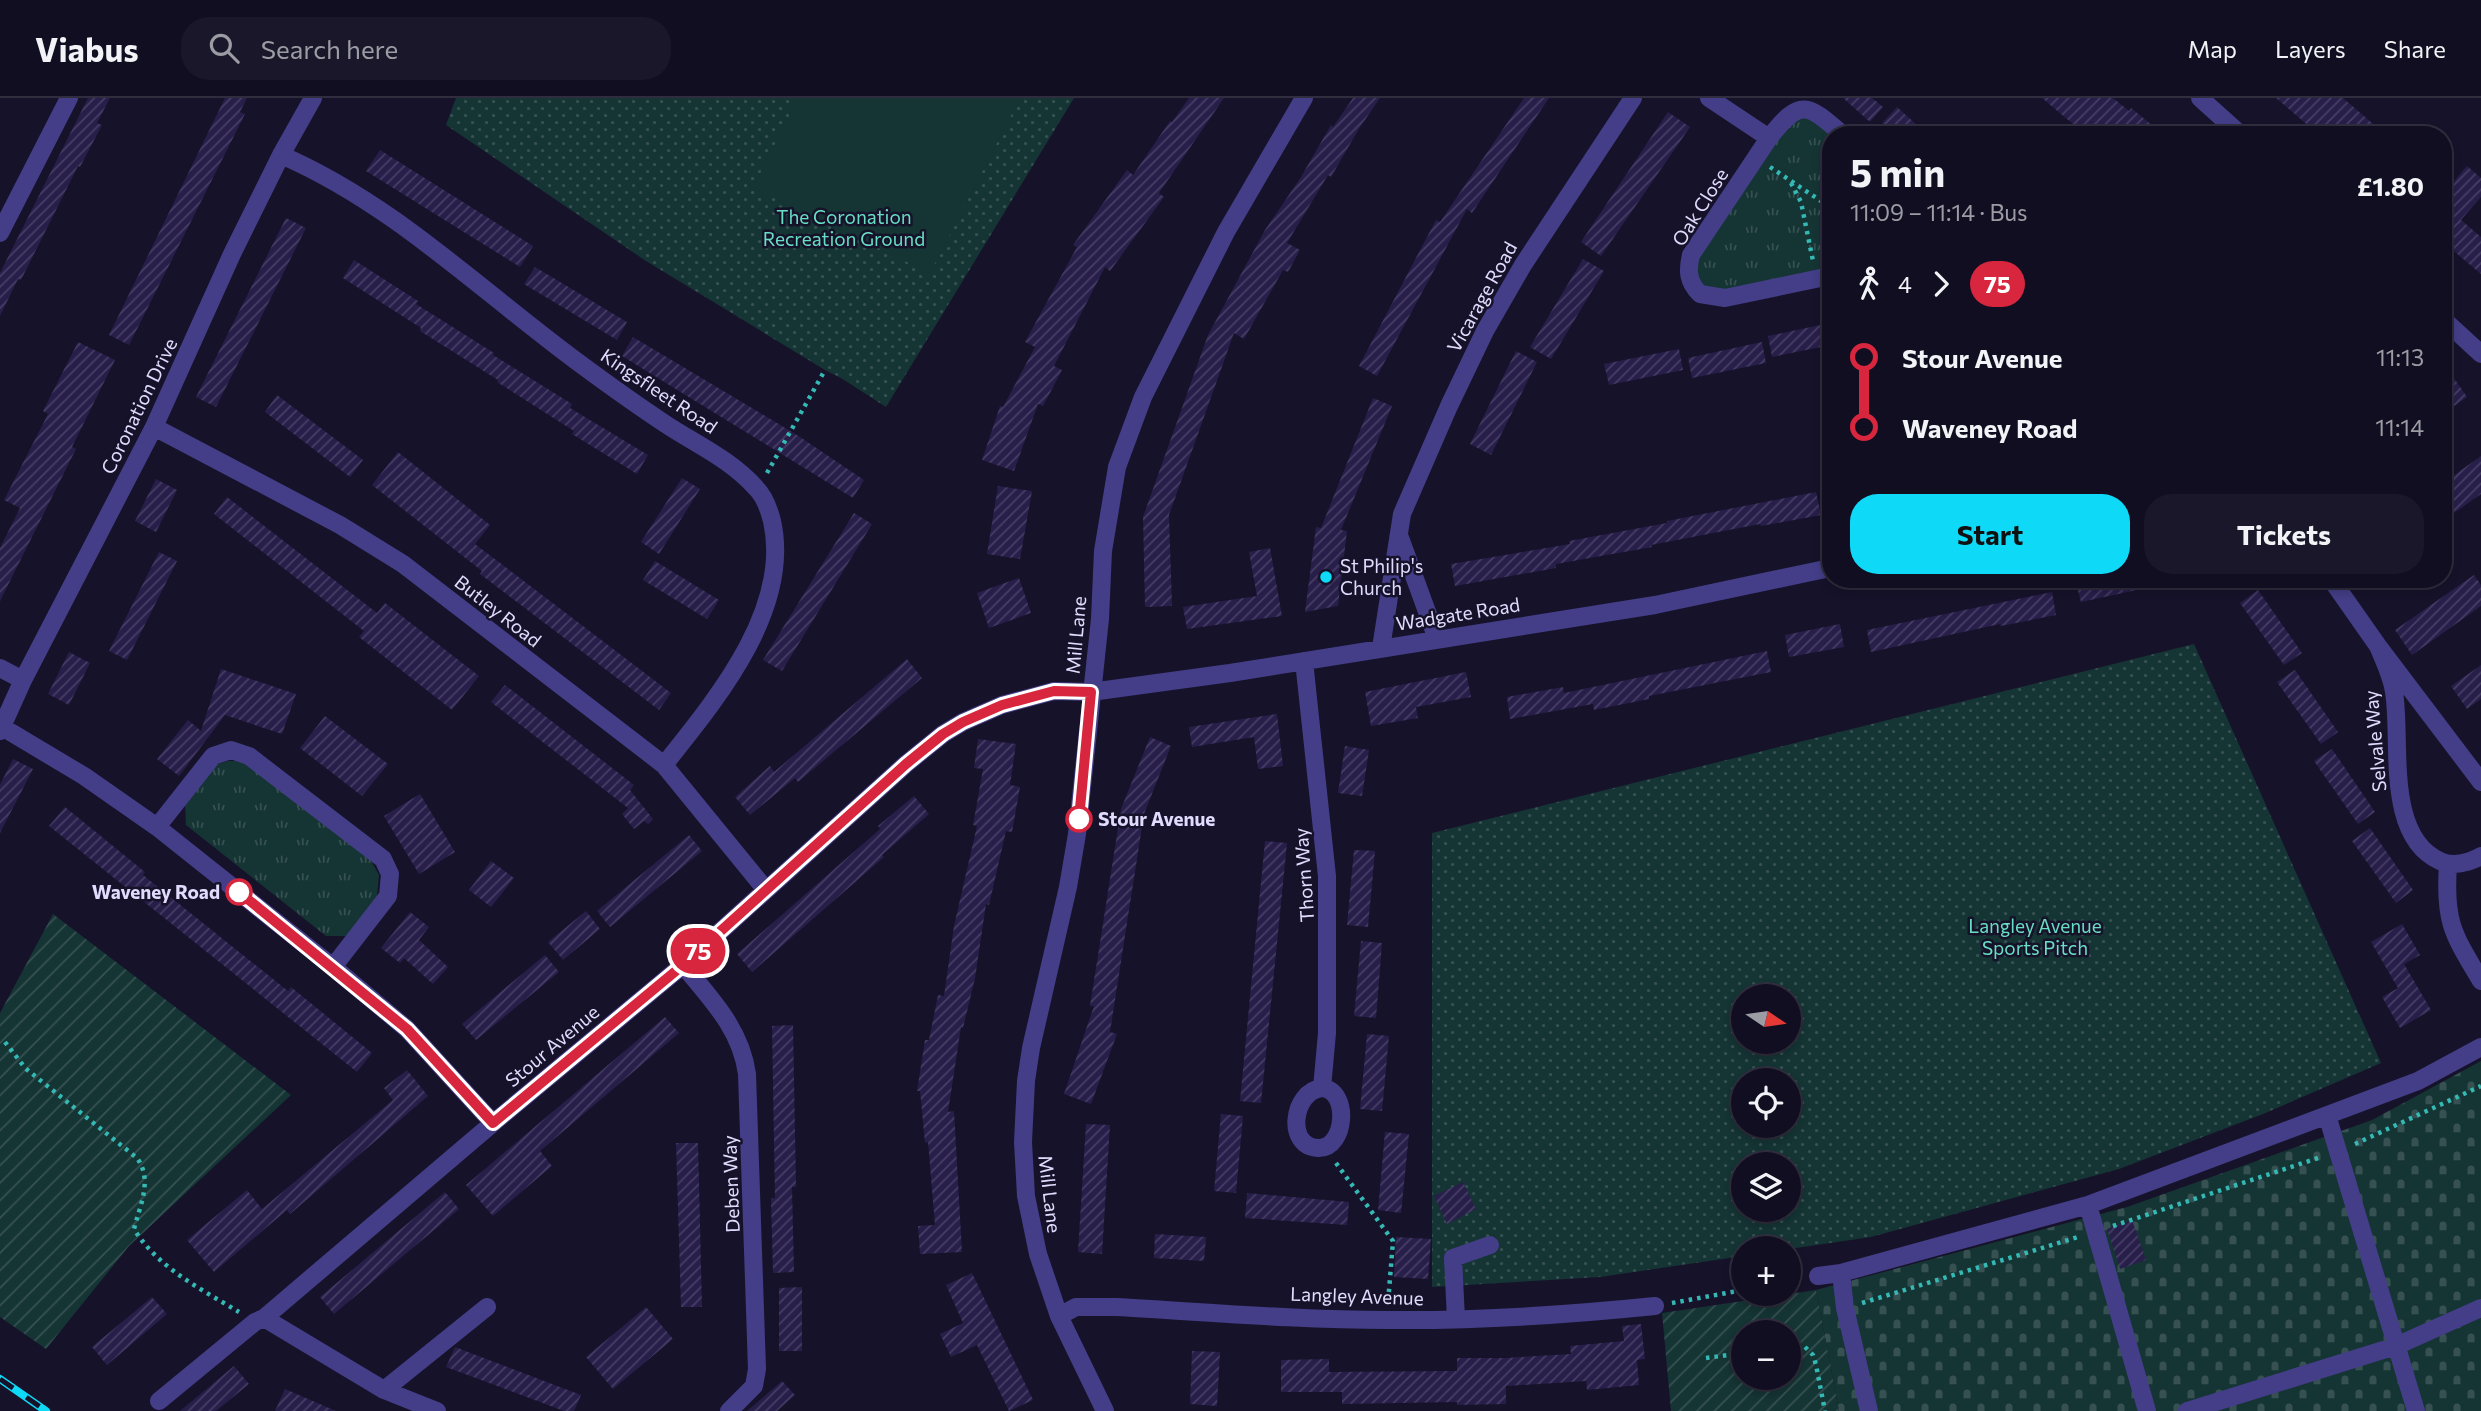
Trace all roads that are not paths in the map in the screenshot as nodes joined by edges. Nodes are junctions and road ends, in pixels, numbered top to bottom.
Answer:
1 (69, 98) edge
2 (313, 98) edge
3 (1304, 98) edge
4 (1633, 98) edge
5 (1709, 98) edge
6 (2200, 98) edge
7 (1833, 126) edge
8 (2231, 126) edge
9 (1769, 138) junction
10 (281, 155) junction
11 (0, 233) edge
12 (1822, 278) edge
13 (2452, 328) edge
14 (2481, 355) edge
15 (154, 427) junction
16 (1398, 532) junction
17 (1822, 570) edge
18 (2337, 588) edge
19 (1437, 639) junction
20 (2378, 646) junction
21 (1381, 648) junction
22 (1304, 661) junction
23 (0, 668) edge
24 (23, 680) junction
25 (1091, 692) junction
26 (1, 729) edge
27 (664, 765) junction
28 (2481, 782) edge
29 (157, 827) junction
30 (2481, 856) edge
31 (2448, 865) junction
32 (766, 890) junction
33 (683, 965) junction
34 (333, 967) junction
35 (2481, 981) edge
36 (2481, 1047) edge
37 (1322, 1088) junction
38 (2327, 1115) junction
39 (493, 1123) junction
40 (2088, 1205) junction
41 (1490, 1245) dead end
42 (1841, 1273) junction
43 (1818, 1276) dead end
44 (1655, 1306) road end
45 (486, 1307) dead end
46 (2481, 1308) edge
47 (1059, 1317) junction
48 (1456, 1319) junction
49 (260, 1320) junction
50 (2396, 1346) junction
51 (384, 1390) junction
52 (159, 1401) dead end
53 (438, 1411) edge
54 (730, 1411) edge
55 (1105, 1411) edge
56 (1870, 1411) edge
57 (2147, 1411) edge
58 (2188, 1411) edge
59 (2416, 1411) edge

1 - 11 street
2 - 10 street, Coronation Drive
3 - 25 street, Mill Lane
4 - 16 street, Vicarage Road
5 - 9 street
6 - 8 street
7 - 9 street, Oak Close
9 - 12 street, Oak Close
10 - 15 street, Coronation Drive
10 - 27 street, Kingsfleet Road
13 - 14 street
15 - 24 street, Coronation Drive
15 - 27 street, Butley Road
16 - 19 street
16 - 21 street, Vicarage Road
17 - 19 street, Wadgate Road
18 - 20 street, Selvale Way
19 - 21 street, Wadgate Road
20 - 28 street, Selvale Way
20 - 31 street, Selvale Way
21 - 22 street, Wadgate Road
22 - 25 street, Wadgate Road
22 - 37 street, Thorn Way
23 - 24 street
24 - 26 street, Coronation Drive
25 - 32 street, Stour Avenue
25 - 47 street, Mill Lane
26 - 29 street
27 - 32 street, Butley Road
29 - 34 street
29 - 34 street
30 - 31 street
31 - 35 street
32 - 33 street, Stour Avenue
33 - 39 street, Stour Avenue
33 - 54 street, Deben Way
34 - 39 street
36 - 38 street
37 - 37 street
38 - 40 street
38 - 50 street
39 - 49 street, Stour Avenue
40 - 42 street
40 - 57 street
41 - 48 street
42 - 43 street
42 - 56 street
44 - 48 street, Langley Avenue
45 - 51 street
46 - 50 street
47 - 48 street, Langley Avenue
47 - 55 street, Mill Lane
49 - 51 street
49 - 52 street, Stour Avenue
50 - 58 street
50 - 59 street
51 - 53 street

